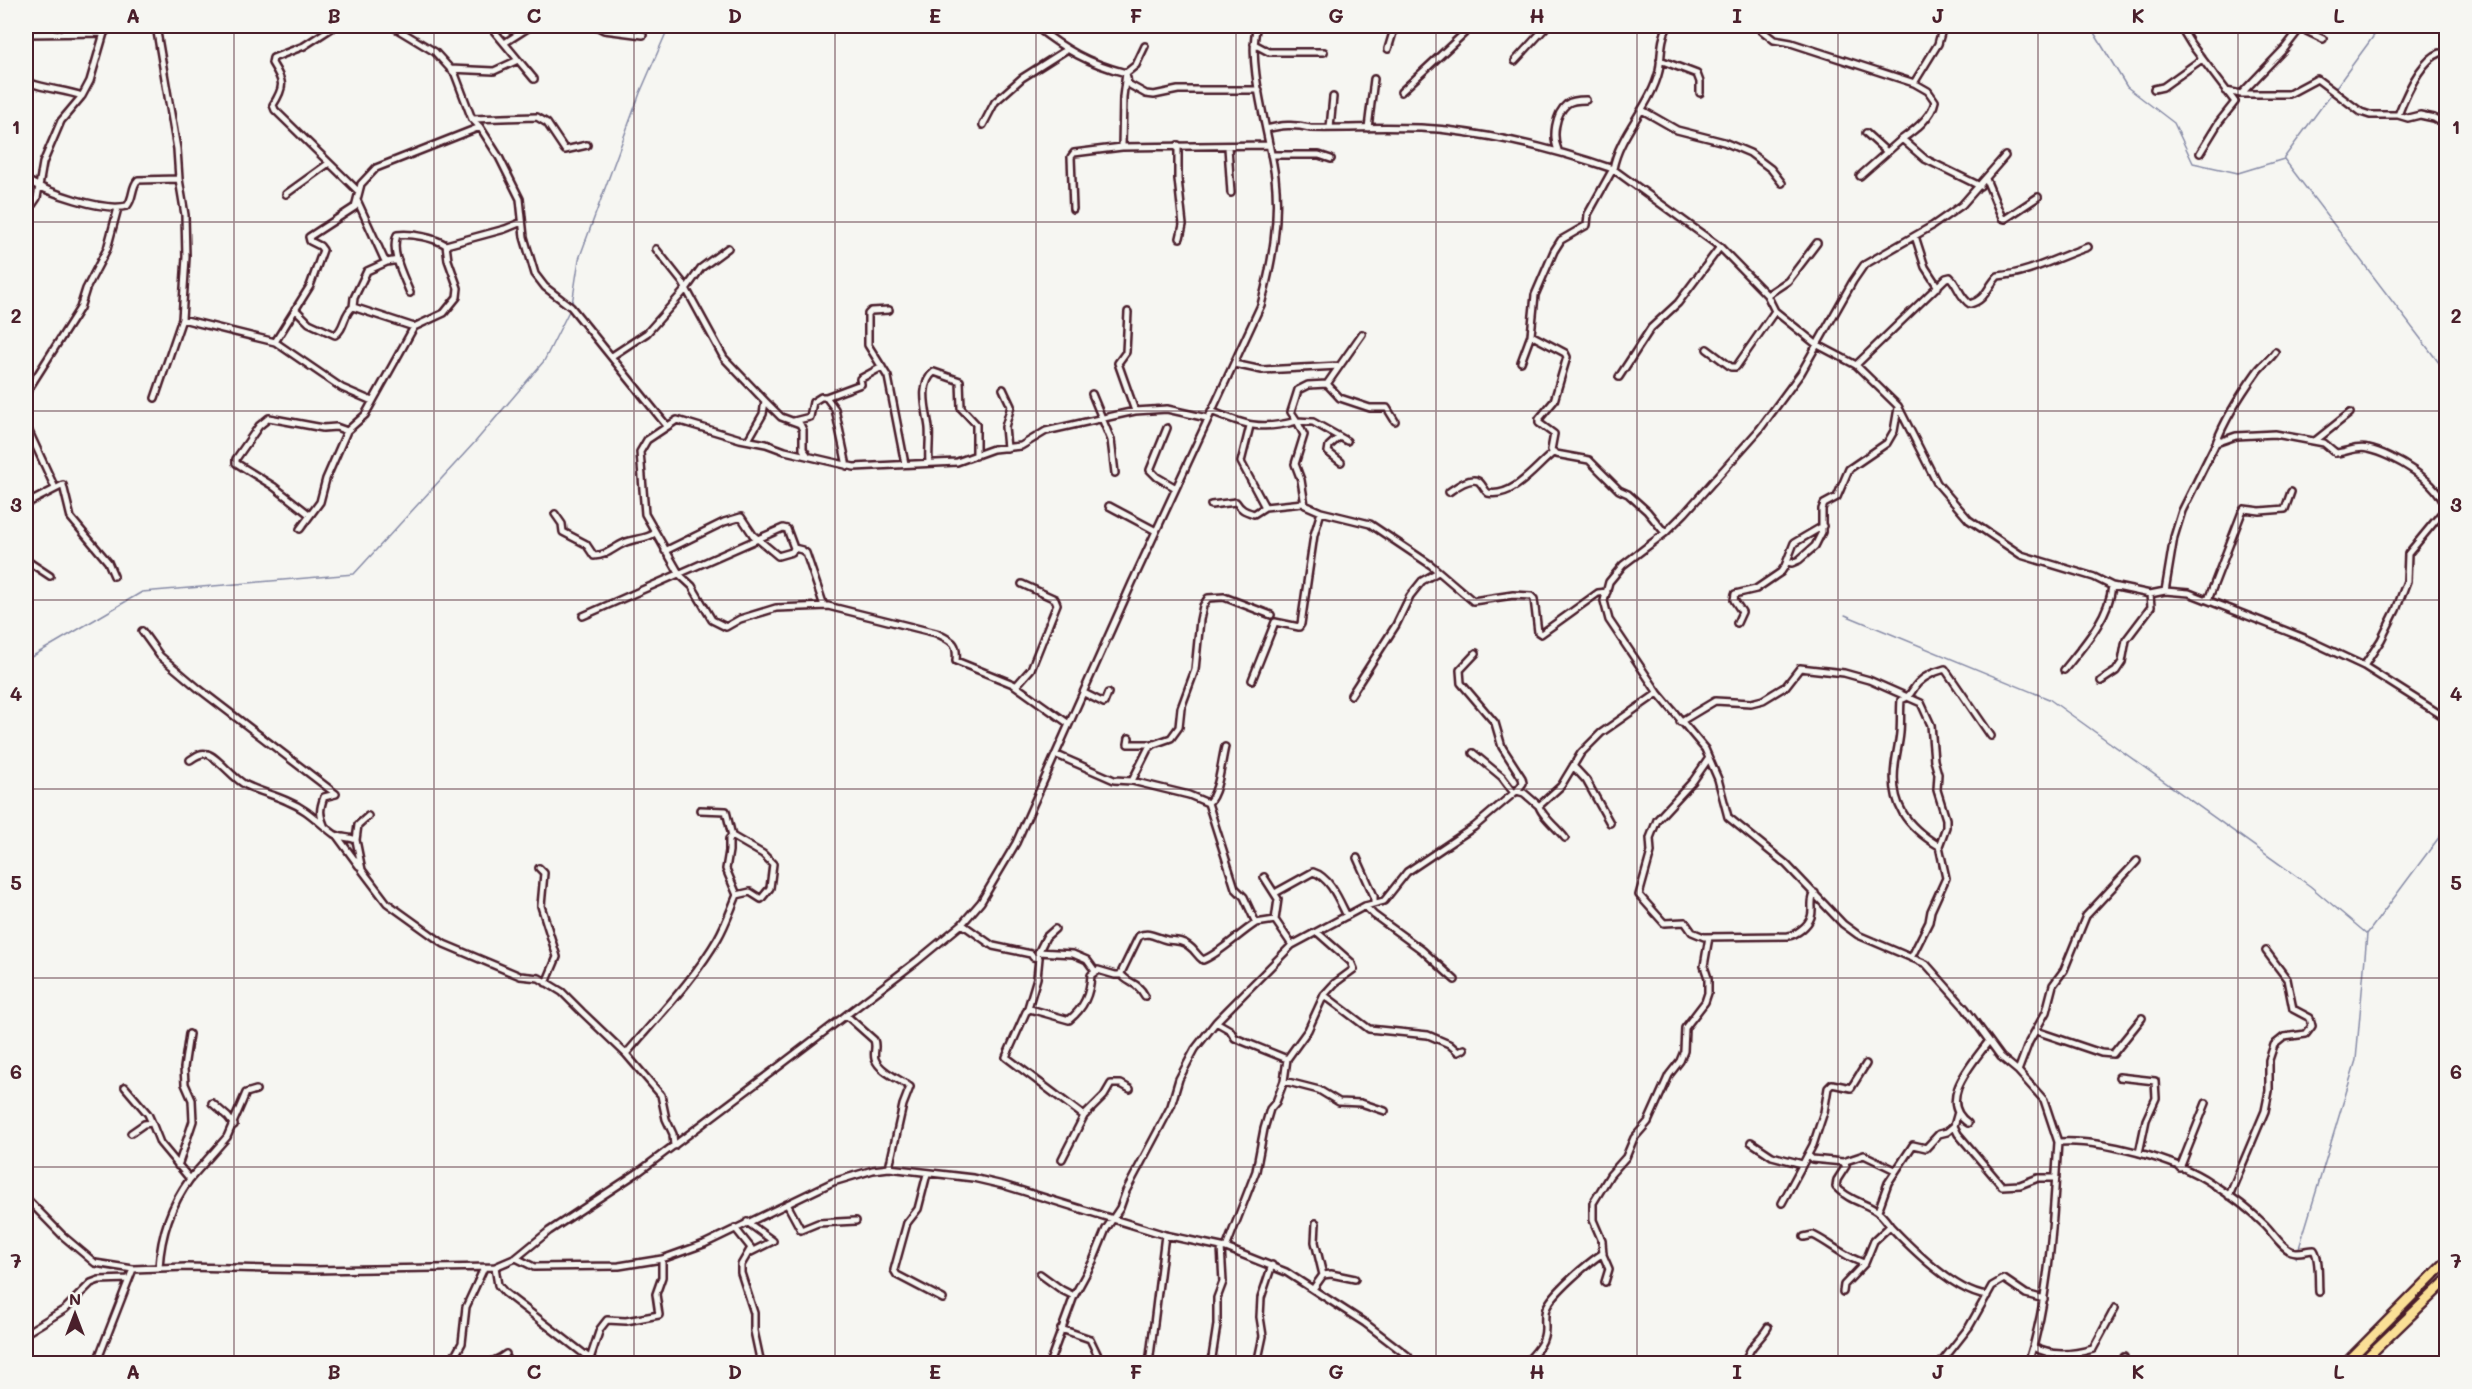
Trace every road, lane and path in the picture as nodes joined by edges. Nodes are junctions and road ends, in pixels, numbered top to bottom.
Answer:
1 (112, 26) edge
2 (156, 26) edge
3 (335, 26) edge
4 (392, 26) edge
5 (490, 26) edge
6 (531, 26) edge
7 (596, 26) edge
8 (1035, 26) edge
9 (1257, 26) edge
10 (1395, 26) edge
11 (1472, 26) edge
12 (1547, 26) edge
13 (1668, 26) edge
14 (1756, 26) edge
15 (1769, 26) edge
16 (1943, 26) edge
17 (2180, 26) edge
18 (2300, 26) edge
19 (1764, 32) junction
20 (26, 33) edge
21 (104, 33) junction
22 (643, 35) dead end
23 (2323, 39) dead end
24 (506, 42) junction
25 (1254, 44) junction
26 (1145, 46) dead end
27 (1388, 49) dead end
28 (1066, 50) junction
29 (1324, 52) dead end
30 (2440, 52) dead end
31 (2202, 59) junction
32 (518, 60) junction
33 (1660, 60) junction
34 (1515, 61) dead end
35 (450, 69) junction
36 (1126, 73) junction
37 (534, 79) dead end
38 (1374, 79) dead end
39 (26, 81) edge
40 (1914, 83) junction
41 (2154, 89) dead end
42 (1259, 90) junction
43 (2226, 91) junction
44 (1401, 92) dead end
45 (1700, 93) dead end
46 (2241, 94) junction
47 (82, 96) junction
48 (1333, 97) dead end
49 (1586, 100) dead end
50 (1642, 110) junction
51 (2398, 115) junction
52 (472, 119) junction
53 (983, 125) dead end
54 (2446, 125) edge
55 (480, 127) junction
56 (1330, 128) junction
57 (1368, 128) junction
58 (1266, 129) junction
59 (1866, 133) dead end
60 (1123, 136) junction
61 (1902, 139) junction
62 (587, 145) dead end
63 (1178, 145) junction
64 (1269, 145) junction
65 (1122, 147) junction
66 (1134, 147) junction
67 (1228, 147) junction
68 (1558, 150) junction
69 (1887, 152) junction
70 (2200, 153) dead end
71 (1271, 155) junction
72 (2005, 156) dead end
73 (1331, 159) dead end
74 (329, 163) junction
75 (1613, 169) junction
76 (1860, 176) dead end
77 (179, 179) junction
78 (1986, 179) junction
79 (26, 180) edge
80 (1782, 183) dead end
81 (1980, 186) junction
82 (39, 187) junction
83 (357, 190) junction
84 (1231, 193) dead end
85 (286, 194) dead end
86 (2038, 197) dead end
87 (357, 200) junction
88 (118, 208) junction
89 (1073, 209) dead end
90 (26, 214) edge
91 (522, 222) junction
92 (1915, 236) junction
93 (1180, 238) dead end
94 (1817, 243) dead end
95 (446, 245) junction
96 (1720, 247) junction
97 (2088, 247) dead end
98 (728, 248) dead end
99 (656, 249) dead end
100 (398, 260) junction
101 (387, 262) junction
102 (1938, 287) junction
103 (686, 290) junction
104 (410, 294) dead end
105 (1767, 294) junction
106 (353, 307) junction
107 (295, 309) junction
108 (889, 310) dead end
109 (1775, 311) junction
110 (1128, 312) dead end
111 (182, 319) junction
112 (414, 327) junction
113 (1362, 334) dead end
114 (1531, 335) junction
115 (275, 342) junction
116 (1816, 344) junction
117 (1707, 349) dead end
118 (2275, 352) dead end
119 (612, 356) junction
120 (1521, 362) dead end
121 (1234, 364) junction
122 (1856, 365) junction
123 (1339, 366) junction
124 (882, 367) junction
125 (1619, 377) dead end
126 (1327, 384) junction
127 (1003, 388) dead end
128 (26, 393) edge
129 (1092, 394) dead end
130 (826, 397) junction
131 (155, 398) dead end
132 (372, 401) junction
133 (765, 401) junction
134 (1898, 406) junction
135 (1135, 411) junction
136 (1211, 411) junction
137 (2350, 413) dead end
138 (1207, 418) junction
139 (1101, 420) junction
140 (794, 421) junction
141 (1297, 421) junction
142 (1395, 421) dead end
143 (26, 424) edge
144 (667, 426) junction
145 (1250, 426) junction
146 (1167, 428) dead end
147 (347, 431) junction
148 (1338, 438) junction
149 (748, 440) junction
150 (1347, 441) dead end
151 (2315, 441) junction
152 (2216, 443) junction
153 (1007, 448) junction
154 (1554, 452) junction
155 (808, 456) junction
156 (976, 456) junction
157 (929, 462) junction
158 (1341, 462) dead end
159 (905, 464) junction
160 (847, 466) junction
161 (1115, 473) dead end
162 (56, 488) junction
163 (1176, 488) junction
164 (1449, 492) dead end
165 (2291, 492) dead end
166 (1303, 503) junction
167 (26, 504) edge
168 (1211, 505) dead end
169 (1109, 506) dead end
170 (1265, 507) junction
171 (1321, 512) junction
172 (555, 514) dead end
173 (310, 515) junction
174 (1823, 526) junction
175 (300, 529) dead end
176 (1156, 531) junction
177 (655, 533) junction
178 (1665, 533) junction
179 (759, 540) junction
180 (794, 548) junction
181 (665, 551) junction
182 (26, 560) edge
183 (1787, 562) junction
184 (1438, 572) junction
185 (680, 575) junction
186 (50, 576) dead end
187 (114, 576) dead end
188 (1022, 584) dead end
189 (2112, 586) junction
190 (2165, 591) junction
191 (1606, 592) junction
192 (2150, 594) junction
193 (2208, 600) junction
194 (824, 606) junction
195 (1271, 615) dead end
196 (583, 616) dead end
197 (1737, 623) dead end
198 (142, 631) dead end
199 (1476, 653) dead end
200 (2364, 666) junction
201 (2064, 670) dead end
202 (1252, 680) dead end
203 (2101, 681) dead end
204 (1016, 686) junction
205 (1084, 693) junction
206 (1108, 693) dead end
207 (1658, 693) junction
208 (1351, 695) dead end
209 (1907, 698) junction
210 (2446, 718) edge
211 (1680, 722) junction
212 (1069, 724) junction
213 (1991, 736) dead end
214 (1129, 738) dead end
215 (1150, 747) junction
216 (1225, 747) dead end
217 (1473, 753) dead end
218 (1057, 755) junction
219 (1709, 759) junction
220 (190, 760) dead end
221 (1574, 766) junction
222 (1132, 781) junction
223 (1516, 792) junction
224 (1208, 803) junction
225 (1539, 806) junction
226 (700, 810) dead end
227 (368, 816) dead end
228 (1610, 823) dead end
229 (324, 826) junction
230 (337, 836) junction
231 (732, 836) junction
232 (1565, 838) dead end
233 (356, 840) junction
234 (1939, 846) junction
235 (1357, 858) dead end
236 (2137, 861) dead end
237 (539, 868) dead end
238 (362, 870) junction
239 (1264, 877) dead end
240 (1275, 893) junction
241 (1815, 893) junction
242 (737, 895) junction
243 (1374, 903) junction
244 (1365, 906) junction
245 (1347, 915) junction
246 (1275, 920) junction
247 (1256, 923) junction
248 (962, 924) junction
249 (1055, 929) dead end
250 (1317, 932) junction
251 (1708, 937) junction
252 (1292, 945) junction
253 (2266, 951) dead end
254 (1039, 955) junction
255 (1911, 958) junction
256 (1095, 971) junction
257 (1121, 974) junction
258 (1455, 981) dead end
259 (546, 983) junction
260 (1324, 995) junction
261 (1144, 996) dead end
262 (1027, 1011) junction
263 (846, 1016) junction
264 (2142, 1017) dead end
265 (1216, 1022) junction
266 (2036, 1032) junction
267 (189, 1034) dead end
268 (1988, 1042) junction
269 (1464, 1049) dead end
270 (626, 1054) junction
271 (1287, 1059) junction
272 (1866, 1064) dead end
273 (2018, 1071) junction
274 (2119, 1077) dead end
275 (1284, 1081) junction
276 (125, 1087) dead end
277 (1130, 1089) dead end
278 (256, 1090) dead end
279 (213, 1103) dead end
280 (2206, 1103) dead end
281 (1385, 1111) dead end
282 (1958, 1112) junction
283 (1084, 1116) junction
284 (152, 1123) junction
285 (1968, 1123) dead end
286 (234, 1125) junction
287 (1954, 1126) junction
288 (131, 1133) dead end
289 (1751, 1142) dead end
290 (2058, 1142) junction
291 (674, 1146) junction
292 (2139, 1153) junction
293 (1808, 1155) junction
294 (1062, 1159) dead end
295 (1843, 1162) junction
296 (1802, 1164) junction
297 (178, 1166) junction
298 (889, 1168) junction
299 (2180, 1168) junction
300 (1895, 1170) junction
301 (927, 1174) junction
302 (2056, 1178) junction
303 (189, 1179) junction
304 (2229, 1196) junction
305 (26, 1198) edge
306 (1782, 1203) dead end
307 (787, 1204) junction
308 (1878, 1211) junction
309 (1114, 1218) junction
310 (856, 1221) dead end
311 (747, 1222) junction
312 (1316, 1223) dead end
313 (1890, 1226) junction
314 (735, 1228) junction
315 (1165, 1235) junction
316 (1804, 1237) dead end
317 (1223, 1247) junction
318 (751, 1252) junction
319 (1602, 1253) junction
320 (516, 1258) junction
321 (662, 1260) junction
322 (2446, 1262) edge
323 (1865, 1263) junction
324 (1272, 1265) junction
325 (159, 1267) junction
326 (495, 1267) junction
327 (484, 1268) junction
328 (133, 1269) junction
329 (1040, 1274) dead end
330 (1323, 1275) junction
331 (129, 1279) junction
332 (1355, 1279) dead end
333 (2446, 1281) edge
334 (1605, 1282) dead end
335 (1313, 1289) junction
336 (1842, 1292) dead end
337 (2319, 1292) dead end
338 (1074, 1296) junction
339 (1987, 1296) junction
340 (944, 1299) dead end
341 (2044, 1299) junction
342 (2115, 1308) dead end
343 (1768, 1327) dead end
344 (1061, 1329) junction
345 (26, 1333) edge
346 (2033, 1347) junction
347 (456, 1354) junction
348 (506, 1354) dead end
349 (590, 1359) junction
350 (96, 1364) edge
351 (443, 1364) edge
352 (597, 1364) edge
353 (761, 1364) edge
354 (1049, 1364) edge
355 (1102, 1364) edge
356 (1149, 1364) edge
357 (1211, 1364) edge
358 (1257, 1364) edge
359 (1413, 1364) edge
360 (1525, 1364) edge
361 (1745, 1364) edge
362 (1940, 1364) edge
363 (2028, 1364) edge
364 (2345, 1364) edge
365 (2360, 1364) edge

1 - 21 street
2 - 77 street
3 - 74 street
4 - 35 street
5 - 24 street
6 - 24 street
7 - 22 street
8 - 28 street
9 - 25 street
10 - 27 street
11 - 44 street
12 - 34 street
13 - 33 street
14 - 19 street
15 - 19 street
16 - 40 street
17 - 31 street
18 - 23 street
18 - 46 street
19 - 40 street
20 - 21 street
21 - 47 street
24 - 32 street
25 - 29 street
25 - 42 street
26 - 36 street
28 - 36 street
28 - 53 street
30 - 51 street
31 - 41 street
31 - 43 street
32 - 35 street
32 - 37 street
33 - 45 street
33 - 50 street
35 - 52 street
36 - 42 street
36 - 60 street
38 - 57 street
39 - 47 street
40 - 61 street
42 - 58 street
43 - 46 street
43 - 70 street
46 - 51 street
47 - 82 street
48 - 56 street
49 - 68 street
50 - 75 street
50 - 80 street
51 - 54 street
52 - 55 street
52 - 62 street
55 - 83 street
55 - 91 street
56 - 57 street
56 - 58 street
57 - 68 street
58 - 64 street
59 - 69 street
60 - 65 street
60 - 66 street
61 - 69 street
61 - 81 street
63 - 66 street
63 - 67 street
63 - 93 street
64 - 67 street
64 - 71 street
65 - 66 street
65 - 89 street
67 - 84 street
68 - 75 street
69 - 76 street
71 - 73 street
71 - 121 street
72 - 78 street
74 - 83 street
74 - 85 street
75 - 96 street
75 - 114 street
77 - 88 street
77 - 111 street
78 - 81 street
78 - 86 street
79 - 82 street
81 - 92 street
82 - 88 street
82 - 90 street
83 - 87 street
87 - 101 street
87 - 107 street
88 - 128 street
91 - 95 street
91 - 119 street
92 - 102 street
92 - 116 street
94 - 105 street
95 - 100 street
95 - 112 street
96 - 105 street
96 - 125 street
97 - 102 street
98 - 103 street
99 - 103 street
100 - 101 street
100 - 104 street
101 - 106 street
102 - 122 street
103 - 119 street
103 - 133 street
105 - 109 street
106 - 107 street
106 - 112 street
107 - 115 street
108 - 124 street
109 - 116 street
109 - 117 street
110 - 135 street
111 - 115 street
111 - 131 street
112 - 132 street
113 - 123 street
114 - 120 street
114 - 154 street
115 - 132 street
116 - 122 street
116 - 178 street
118 - 152 street
119 - 144 street
121 - 123 street
121 - 136 street
122 - 134 street
123 - 126 street
124 - 130 street
124 - 159 street
126 - 141 street
126 - 142 street
127 - 153 street
129 - 139 street
130 - 140 street
130 - 160 street
132 - 147 street
133 - 140 street
133 - 149 street
134 - 174 street
134 - 189 street
135 - 138 street
135 - 139 street
136 - 138 street
136 - 145 street
137 - 151 street
138 - 163 street
139 - 153 street
139 - 161 street
140 - 155 street
141 - 145 street
141 - 148 street
141 - 166 street
143 - 162 street
144 - 149 street
144 - 177 street
145 - 170 street
146 - 163 street
147 - 173 street
147 - 173 street
148 - 150 street
148 - 158 street
149 - 155 street
151 - 152 street
151 - 200 street
152 - 190 street
153 - 156 street
154 - 164 street
154 - 178 street
155 - 160 street
156 - 157 street
156 - 157 street
157 - 159 street
159 - 160 street
162 - 167 street
162 - 187 street
163 - 176 street
165 - 193 street
166 - 170 street
166 - 171 street
168 - 170 street
169 - 176 street
171 - 184 street
171 - 202 street
172 - 177 street
173 - 175 street
174 - 183 street
174 - 183 street
176 - 205 street
177 - 181 street
178 - 191 street
179 - 180 street
179 - 180 street
179 - 181 street
179 - 185 street
180 - 194 street
181 - 185 street
182 - 186 street
183 - 197 street
184 - 191 street
184 - 208 street
185 - 194 street
185 - 196 street
188 - 204 street
189 - 192 street
189 - 201 street
190 - 192 street
190 - 193 street
191 - 207 street
192 - 203 street
193 - 200 street
194 - 204 street
195 - 215 street
198 - 229 street
199 - 223 street
200 - 210 street
204 - 212 street
205 - 206 street
205 - 212 street
207 - 211 street
207 - 221 street
209 - 211 street
209 - 213 street
209 - 234 street
209 - 234 street
211 - 219 street
212 - 218 street
214 - 215 street
215 - 222 street
216 - 224 street
217 - 223 street
218 - 222 street
218 - 248 street
219 - 241 street
219 - 251 street
220 - 229 street
221 - 225 street
221 - 228 street
222 - 224 street
223 - 225 street
223 - 243 street
224 - 247 street
225 - 232 street
226 - 231 street
227 - 233 street
229 - 230 street
230 - 233 street
230 - 238 street
231 - 242 street
231 - 242 street
233 - 238 street
234 - 255 street
235 - 243 street
236 - 266 street
237 - 259 street
238 - 259 street
239 - 240 street
240 - 245 street
240 - 246 street
241 - 251 street
241 - 255 street
242 - 270 street
243 - 244 street
244 - 245 street
244 - 258 street
245 - 250 street
246 - 247 street
246 - 252 street
247 - 257 street
248 - 254 street
248 - 263 street
249 - 254 street
250 - 252 street
250 - 260 street
251 - 319 street
252 - 265 street
253 - 304 street
254 - 256 street
254 - 262 street
255 - 268 street
256 - 257 street
256 - 262 street
257 - 261 street
259 - 270 street
260 - 269 street
260 - 271 street
262 - 283 street
263 - 291 street
263 - 298 street
264 - 266 street
265 - 271 street
265 - 309 street
266 - 273 street
267 - 297 street
268 - 273 street
268 - 282 street
270 - 291 street
271 - 275 street
272 - 293 street
273 - 290 street
274 - 292 street
275 - 281 street
275 - 317 street
276 - 284 street
277 - 283 street
278 - 286 street
279 - 286 street
280 - 299 street
282 - 285 street
282 - 287 street
283 - 294 street
284 - 288 street
284 - 297 street
286 - 303 street
287 - 300 street
287 - 302 street
289 - 296 street
290 - 292 street
290 - 302 street
291 - 320 street
292 - 299 street
293 - 295 street
293 - 296 street
295 - 300 street
295 - 308 street
296 - 306 street
297 - 303 street
298 - 301 street
298 - 307 street
299 - 304 street
300 - 308 street
301 - 309 street
301 - 340 street
302 - 341 street
303 - 325 street
304 - 337 street
305 - 328 street
307 - 310 street
307 - 311 street
308 - 313 street
309 - 315 street
309 - 338 street
311 - 314 street
311 - 318 street
312 - 330 street
313 - 323 street
313 - 339 street
314 - 318 street
314 - 321 street
315 - 317 street
315 - 356 street
316 - 323 street
317 - 324 street
317 - 357 street
318 - 353 street
319 - 334 street
319 - 360 street
320 - 321 street
320 - 326 street
321 - 349 street
322 - 364 highway
323 - 336 street
324 - 335 street
324 - 358 street
325 - 327 street
325 - 328 street
326 - 327 street
326 - 349 street
327 - 347 street
328 - 331 street
329 - 338 street
330 - 332 street
330 - 335 street
331 - 345 street
331 - 350 street
333 - 365 highway
335 - 359 street
338 - 344 street
339 - 341 street
339 - 362 street
341 - 346 street
342 - 346 street
343 - 361 street
344 - 354 street
344 - 355 street
346 - 363 street
347 - 348 street
347 - 351 street
349 - 352 street

